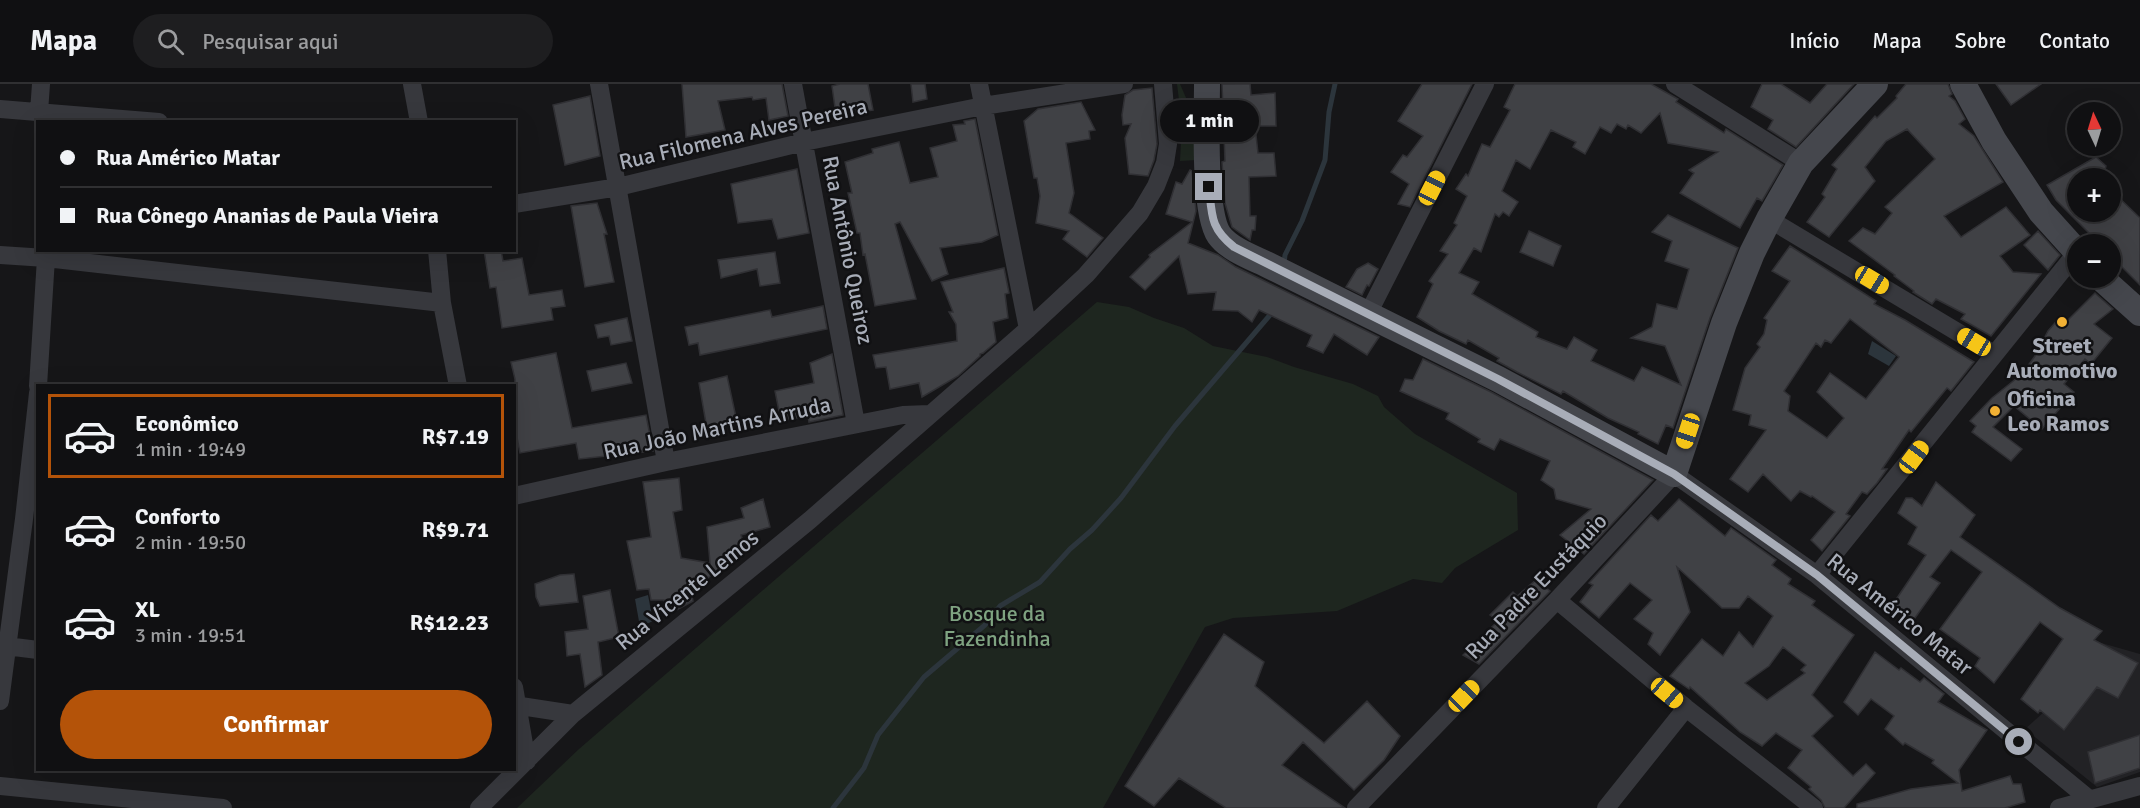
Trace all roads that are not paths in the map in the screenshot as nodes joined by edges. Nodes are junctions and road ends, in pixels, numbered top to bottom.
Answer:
1 (41, 84) edge
2 (412, 84) edge
3 (599, 84) edge
4 (793, 84) edge
5 (979, 84) edge
6 (1124, 84) edge
7 (1163, 84) edge
8 (1485, 84) edge
9 (1675, 84) edge
10 (1875, 84) edge
11 (1963, 84) edge
12 (1205, 86) edge
13 (982, 106) junction
14 (0, 109) edge
15 (39, 112) junction
16 (135, 120) edge
17 (419, 120) edge
18 (804, 142) junction
19 (1801, 163) junction
20 (618, 188) junction
21 (516, 204) edge
22 (1769, 219) junction
23 (2067, 241) edge
24 (437, 252) edge
25 (0, 255) edge
26 (46, 258) junction
27 (2067, 264) edge
28 (2112, 288) edge
29 (442, 303) junction
30 (2140, 313) edge
31 (1368, 314) junction
32 (1028, 329) junction
33 (1994, 354) junction
34 (38, 384) edge
35 (458, 384) edge
36 (929, 414) junction
37 (856, 424) junction
38 (36, 429) edge
39 (666, 462) junction
40 (1674, 474) junction
41 (516, 496) edge
42 (31, 520) edge
43 (1817, 575) junction
44 (1557, 600) junction
45 (6, 646) junction
46 (36, 650) edge
47 (0, 701) edge
48 (516, 705) edge
49 (1686, 708) junction
50 (573, 714) junction
51 (527, 761) junction
52 (0, 786) edge
53 (2140, 786) edge
54 (2089, 799) junction
55 (114, 803) edge
56 (223, 808) edge
57 (479, 808) edge
58 (1356, 808) edge
59 (1606, 808) edge
60 (1814, 808) edge
61 (2059, 808) edge

1 - 15 street
2 - 17 street
3 - 20 street
4 - 18 street, Rua Antônio Queiroz
5 - 13 street
6 - 13 street, Rua Filomena Alves Pereira
7 - 32 street, Rua Vicente Lemos
8 - 31 street
9 - 19 street
10 - 19 street
11 - 23 street
12 - 31 street
13 - 18 street, Rua Filomena Alves Pereira
13 - 32 street
14 - 15 street
15 - 16 street
18 - 20 street, Rua Filomena Alves Pereira
18 - 37 street, Rua Antônio Queiroz
19 - 22 street
20 - 21 street, Rua Filomena Alves Pereira
20 - 39 street
22 - 33 street
22 - 40 street
24 - 29 street
25 - 26 street
26 - 29 street
26 - 34 street
27 - 33 street
28 - 30 street
29 - 35 street
31 - 40 street
32 - 36 street, Rua Vicente Lemos
33 - 43 street
36 - 37 street, Rua João Martins Arruda
36 - 50 street, Rua Vicente Lemos
37 - 39 street, Rua João Martins Arruda
38 - 42 street
39 - 41 street, Rua João Martins Arruda
40 - 43 street, Rua Américo Matar
40 - 44 street, Rua Padre Eustáquio
42 - 45 street
43 - 54 street, Rua Américo Matar
44 - 49 street
44 - 58 street, Rua Padre Eustáquio
45 - 46 street
45 - 47 street
48 - 50 street
48 - 51 street
49 - 59 street
49 - 60 street
50 - 51 street, Rua Vicente Lemos
51 - 57 street, Rua Vicente Lemos
52 - 55 street
53 - 54 street
54 - 61 street
55 - 56 street

